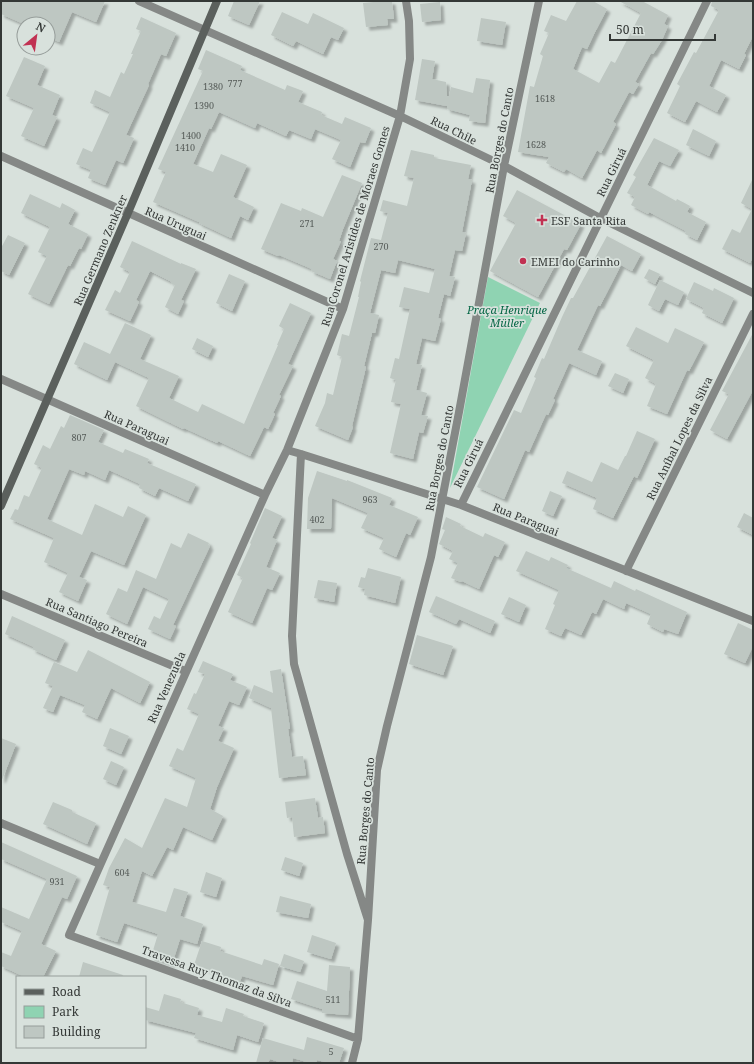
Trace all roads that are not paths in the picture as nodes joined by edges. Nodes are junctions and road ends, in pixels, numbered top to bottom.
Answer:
1 (139, 1) edge
2 (217, 1) edge
3 (406, 1) edge
4 (539, 1) edge
5 (708, 1) edge
6 (206, 30) junction
7 (400, 116) junction
8 (1, 156) edge
9 (504, 166) junction
10 (128, 213) junction
11 (600, 218) junction
12 (753, 293) edge
13 (343, 309) junction
14 (753, 314) edge
15 (1, 379) edge
16 (47, 400) junction
17 (287, 450) junction
18 (302, 454) junction
19 (265, 495) junction
20 (443, 498) junction
21 (461, 505) junction
22 (1, 506) edge
23 (626, 571) junction
24 (1, 594) edge
25 (753, 621) edge
26 (185, 671) junction
27 (1, 823) edge
28 (100, 864) junction
29 (368, 920) junction
30 (69, 935) joint
31 (358, 1039) junction
32 (352, 1063) edge

1 - 6 street, Rua Chile
2 - 6 street, Rua Germano Zenkner
3 - 7 street, Rua Coronel Aristides de Moraes Gomes
4 - 9 street, Rua Borges do Canto
5 - 11 street, Rua Giruá
6 - 7 street, Rua Chile
6 - 10 street, Rua Germano Zenkner
7 - 9 street, Rua Chile
7 - 13 street, Rua Coronel Aristides de Moraes Gomes
8 - 10 street, Rua Uruguai
9 - 11 street, Rua Chile
9 - 20 street, Rua Borges do Canto
10 - 13 street, Rua Uruguai
10 - 16 street, Rua Germano Zenkner
11 - 12 street, Rua Chile
11 - 21 street, Rua Giruá
13 - 17 street, Rua Coronel Aristides de Moraes Gomes
14 - 23 street, Rua Aníbal Lopes da Silva
15 - 16 street, Rua Paraguai
16 - 19 street, Rua Paraguai
16 - 22 street, Rua Germano Zenkner
17 - 18 street, Rua Paraguai
17 - 19 street, Rua Venezuela
18 - 20 street, Rua Paraguai
18 - 29 street
19 - 26 street, Rua Venezuela
20 - 21 street, Rua Paraguai
20 - 29 street, Rua Borges do Canto
21 - 23 street, Rua Paraguai
23 - 25 street, Rua Paraguai
24 - 26 street, Rua Santiago Pereira
26 - 28 street, Rua Venezuela
27 - 28 street
28 - 30 street, Rua Venezuela
29 - 31 street
30 - 31 street, Travessa Ruy Thomaz da Silva
31 - 32 street

